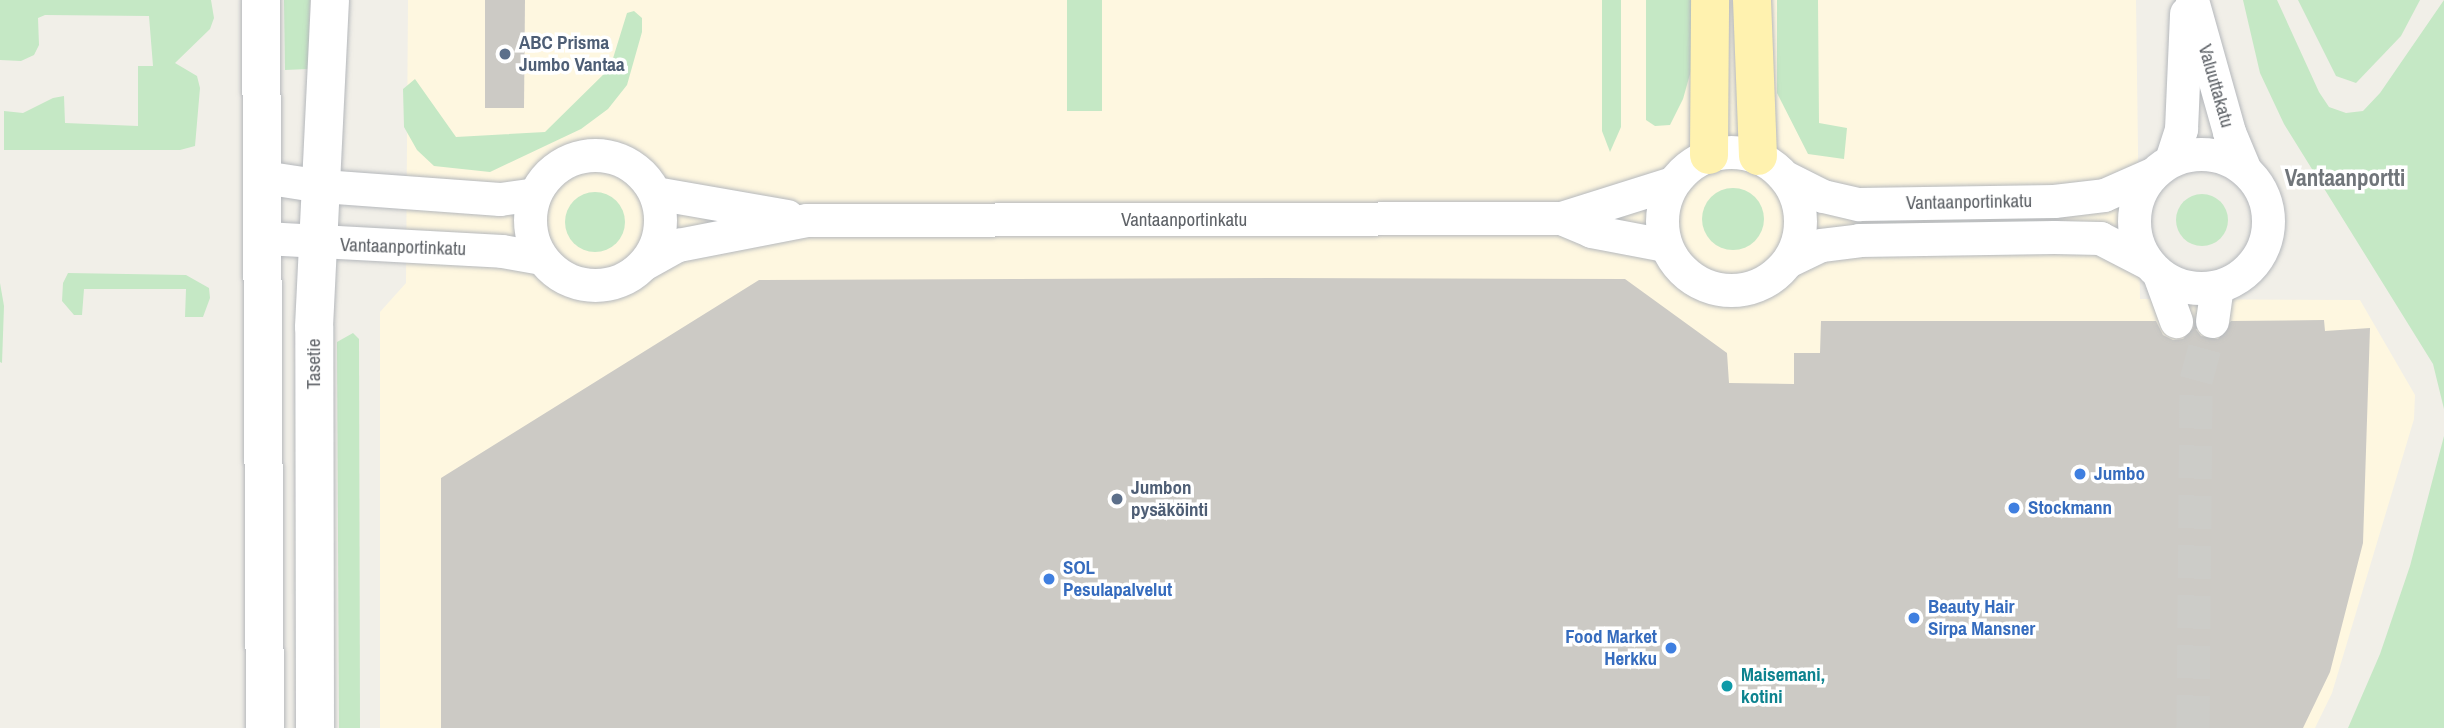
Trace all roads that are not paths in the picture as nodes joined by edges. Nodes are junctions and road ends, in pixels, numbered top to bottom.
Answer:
1 (261, 0) edge
2 (330, 0) edge
3 (1710, 0) edge
4 (1752, 0) edge
5 (2186, 0) edge
6 (2192, 0) edge
7 (1709, 155) junction
8 (1772, 167) junction
9 (2162, 167) junction
10 (2245, 170) junction
11 (262, 177) junction
12 (1672, 183) junction
13 (322, 186) junction
14 (655, 193) junction
15 (534, 194) junction
16 (1561, 218) junction
17 (807, 220) junction
18 (264, 238) junction
19 (319, 244) junction
20 (1665, 245) junction
21 (541, 258) junction
22 (1790, 260) junction
23 (645, 263) junction
24 (2154, 270) junction
25 (2217, 287) junction
26 (2176, 321) tunnel mouth
27 (2211, 321) tunnel mouth
28 (265, 728) edge
29 (315, 728) edge

1 - 11 main road
2 - 13 main road, Tasetie
3 - 7 main road
4 - 8 main road
5 - 9 street, Valuuttakatu
6 - 10 street, Valuuttakatu
7 - 8 street
7 - 12 street
8 - 9 street, Vantaanportinkatu
8 - 22 street
9 - 10 street
9 - 24 street
10 - 25 street
11 - 13 street
11 - 18 main road
12 - 16 street, Vantaanportinkatu
12 - 20 street
13 - 15 street
13 - 19 main road, Tasetie
14 - 15 street
14 - 17 street, Vantaanportinkatu
14 - 23 street
15 - 21 street
16 - 17 street, Vantaanportinkatu
16 - 20 street, Vantaanportinkatu
17 - 23 street, Vantaanportinkatu
18 - 19 street, Vantaanportinkatu
18 - 28 main road
19 - 21 street, Vantaanportinkatu
19 - 29 main road, Tasetie
20 - 22 street
21 - 23 street, Vantaanportinkatu
22 - 24 street, Vantaanportinkatu
24 - 25 street
24 - 26 street
25 - 27 street

